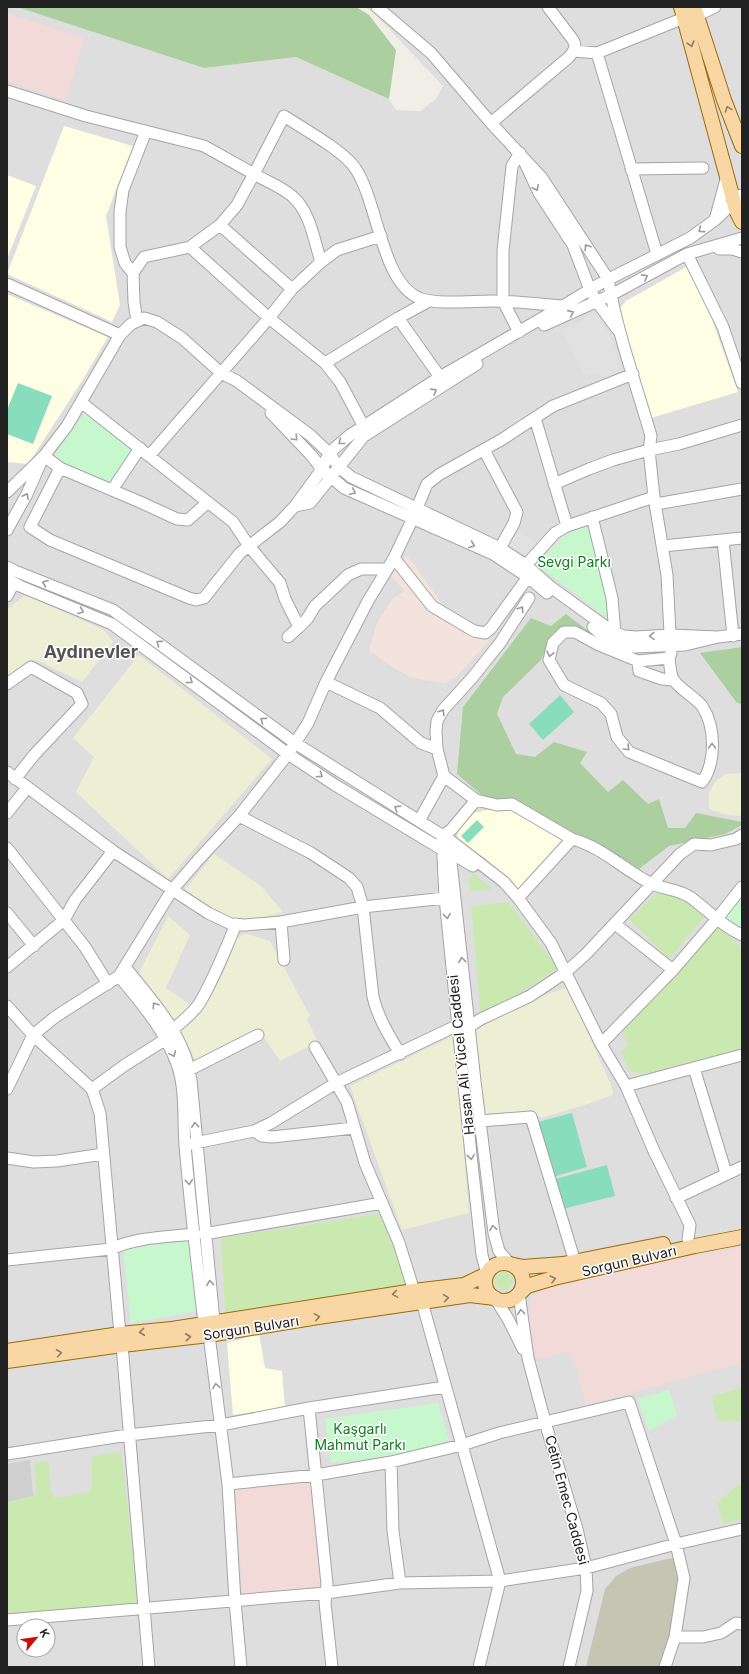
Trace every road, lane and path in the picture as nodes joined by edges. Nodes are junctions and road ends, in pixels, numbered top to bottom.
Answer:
1 (377, 7) edge
2 (715, 7) edge
3 (550, 8) edge
4 (689, 12) edge
5 (574, 51) junction
6 (597, 53) junction
7 (7, 91) edge
8 (491, 124) junction
9 (146, 131) junction
10 (741, 143) edge
11 (520, 153) junction
12 (703, 168) dead end
13 (631, 169) junction
14 (254, 174) junction
15 (727, 176) junction
16 (739, 204) edge
17 (715, 220) junction
18 (220, 225) junction
19 (381, 236) junction
20 (742, 238) edge
21 (190, 247) junction
22 (700, 250) junction
23 (742, 252) edge
24 (657, 254) junction
25 (687, 254) junction
26 (321, 262) junction
27 (133, 273) junction
28 (608, 279) junction
29 (7, 284) edge
30 (292, 290) junction
31 (590, 290) junction
32 (611, 295) junction
33 (429, 301) junction
34 (504, 301) junction
35 (597, 302) junction
36 (564, 306) junction
37 (270, 318) junction
38 (398, 318) junction
39 (137, 321) junction
40 (519, 332) junction
41 (621, 334) junction
42 (120, 335) junction
43 (325, 363) junction
44 (221, 373) junction
45 (633, 374) junction
46 (440, 377) junction
47 (237, 381) junction
48 (742, 383) edge
49 (82, 403) junction
50 (535, 418) junction
51 (742, 425) edge
52 (364, 427) junction
53 (140, 448) junction
54 (484, 450) junction
55 (649, 450) junction
56 (329, 453) junction
57 (44, 456) junction
58 (150, 456) junction
59 (339, 467) junction
60 (60, 468) junction
61 (322, 469) junction
62 (331, 478) junction
63 (554, 484) junction
64 (742, 489) edge
65 (112, 490) junction
66 (7, 492) edge
67 (655, 501) junction
68 (208, 502) junction
69 (295, 506) junction
70 (414, 514) junction
71 (592, 517) junction
72 (567, 526) junction
73 (7, 530) edge
74 (742, 538) edge
75 (723, 540) junction
76 (249, 546) junction
77 (663, 546) junction
78 (500, 548) junction
79 (394, 558) junction
80 (526, 565) junction
81 (387, 569) junction
82 (9, 572) edge
83 (528, 577) junction
84 (7, 596) edge
85 (529, 598) dead end
86 (299, 627) junction
87 (615, 634) junction
88 (737, 635) edge
89 (288, 637) dead end
90 (670, 640) junction
91 (669, 658) junction
92 (638, 661) junction
93 (673, 680) junction
94 (326, 682) junction
95 (7, 684) edge
96 (295, 744) junction
97 (437, 750) junction
98 (288, 754) junction
99 (11, 776) edge
100 (444, 776) junction
101 (27, 788) junction
102 (476, 800) junction
103 (7, 813) edge
104 (239, 816) junction
105 (419, 821) junction
106 (448, 835) junction
107 (742, 835) edge
108 (572, 839) junction
109 (7, 848) edge
110 (113, 851) junction
111 (447, 851) junction
112 (651, 884) junction
113 (742, 887) edge
114 (172, 890) junction
115 (445, 898) junction
116 (518, 898) junction
117 (363, 907) junction
118 (7, 913) edge
119 (64, 920) junction
120 (716, 920) junction
121 (281, 922) junction
122 (236, 924) junction
123 (614, 924) junction
124 (742, 935) edge
125 (34, 946) junction
126 (284, 960) dead end
127 (7, 967) edge
128 (673, 970) junction
129 (122, 971) junction
130 (566, 972) junction
131 (108, 984) junction
132 (7, 1006) edge
133 (464, 1026) junction
134 (258, 1034) dead end
135 (33, 1035) junction
136 (169, 1035) junction
137 (601, 1044) junction
138 (315, 1047) dead end
139 (400, 1054) junction
140 (742, 1055) edge
141 (694, 1068) junction
142 (189, 1070) junction
143 (9, 1077) edge
144 (336, 1084) junction
145 (626, 1086) junction
146 (92, 1088) junction
147 (7, 1089) edge
148 (479, 1121) junction
149 (354, 1128) junction
150 (254, 1131) junction
151 (197, 1142) junction
152 (185, 1145) junction
153 (103, 1154) junction
154 (7, 1158) edge
155 (742, 1167) edge
156 (726, 1173) junction
157 (676, 1198) junction
158 (382, 1203) junction
159 (742, 1229) edge
160 (199, 1234) junction
161 (742, 1237) edge
162 (688, 1239) junction
163 (111, 1249) junction
164 (7, 1260) edge
165 (575, 1262) junction
166 (512, 1264) junction
167 (487, 1274) junction
168 (519, 1294) junction
169 (418, 1296) junction
170 (495, 1298) junction
171 (209, 1326) junction
172 (121, 1339) junction
173 (7, 1351) edge
174 (528, 1358) junction
175 (7, 1361) edge
176 (445, 1387) junction
177 (309, 1408) junction
178 (545, 1422) junction
179 (221, 1425) junction
180 (128, 1435) junction
181 (462, 1445) junction
182 (7, 1454) edge
183 (390, 1462) junction
184 (316, 1474) junction
185 (228, 1484) junction
186 (742, 1529) edge
187 (676, 1544) junction
188 (586, 1568) junction
189 (500, 1581) junction
190 (400, 1583) junction
191 (326, 1593) junction
192 (235, 1601) junction
193 (143, 1608) junction
194 (7, 1620) edge
195 (742, 1624) edge
196 (675, 1637) junction
197 (149, 1667) edge
198 (241, 1667) edge
199 (332, 1667) edge
200 (479, 1667) edge
201 (569, 1667) edge
202 (665, 1667) edge

1 - 8 street
2 - 4 street
3 - 5 street
4 - 6 street
10 -> 4 main road
4 -> 15 main road
5 - 6 street
5 - 8 street
6 - 13 street
7 - 9 street
8 - 11 street
9 - 14 street
9 - 27 street
28 -> 11 street
11 -> 31 street
11 - 34 street
12 - 13 street
13 - 24 street
14 - 18 street
14 - 19 street
14 - 26 street
15 - 16 main road
15 - 17 street
16 - 17 street
17 -> 24 street
18 - 21 street
18 - 30 street
19 - 26 street
19 - 33 street
20 - 22 street
21 - 27 street
21 - 37 street
22 - 23 street
22 - 25 street
24 - 28 street
32 -> 25 street
25 - 48 street
26 - 30 street
27 - 39 street
28 - 31 street
28 - 32 street
29 - 42 street
30 - 37 street
31 - 35 street
31 - 36 street
32 - 35 street
32 - 41 street
33 - 34 street
33 - 38 street
34 - 36 street
34 - 40 street
35 - 41 street
59 -> 35 street
36 - 40 street
37 - 43 street
37 - 44 street
38 - 43 street
38 - 46 street
39 - 42 street
39 - 44 street
40 - 46 street
41 - 45 street
42 - 49 street
43 - 52 street
44 - 47 street
44 - 58 street
45 - 50 street
45 - 55 street
46 - 52 street
47 - 56 street
47 -> 61 street
49 - 53 street
49 - 57 street
50 - 54 street
50 - 63 street
51 - 55 street
52 -> 56 street
53 - 58 street
53 - 65 street
54 - 70 street
54 - 78 street
55 - 63 street
55 - 67 street
56 - 59 street
56 - 61 street
57 - 60 street
57 - 66 street
73 -> 57 street
58 - 68 street
59 - 62 street
59 - 70 street
60 - 65 street
60 - 76 street
61 - 62 street
61 - 69 street
62 - 69 street
62 -> 70 street
63 - 72 street
64 - 67 street
65 - 68 street
67 - 71 street
67 - 77 street
68 - 76 street
69 - 76 street
70 - 78 street
70 - 79 street
70 -> 83 street
71 - 72 street
71 - 87 street
72 - 80 street
74 - 75 street
75 - 77 street
75 - 88 street
76 - 86 street
77 - 90 street
78 - 80 street
79 - 81 street
79 - 83 street
80 - 87 street
81 - 86 street
81 - 94 street
82 - 84 street
96 -> 82 street
82 -> 98 street
83 - 90 street
97 -> 85 street
86 - 89 street
90 -> 87 street
88 - 90 street
90 - 91 street
91 - 92 street
91 - 93 street
92 - 93 street
92 -> 93 street
94 - 96 street
94 - 97 street
95 - 99 street
96 - 98 street
105 -> 96 street
97 - 100 street
98 - 104 street
98 -> 111 street
99 - 101 street
100 - 102 street
100 - 105 street
101 - 103 street
101 - 110 street
102 - 106 street
102 - 108 street
104 - 114 street
104 - 117 street
105 - 106 street
106 - 111 street, Hasan Ali Yücel Caddesi
106 - 116 street
107 - 112 street
108 - 112 street
108 - 116 street
109 - 119 street
110 - 114 street
110 - 119 street
111 - 115 street, Hasan Ali Yücel Caddesi
111 - 116 street
133 -> 111 street, Hasan Ali Yücel Caddesi
112 - 120 street
112 - 123 street
113 - 120 street
114 - 122 street
114 - 129 street
115 - 117 street
115 -> 133 street, Hasan Ali Yücel Caddesi
116 - 130 street
117 - 121 street
117 - 139 street
118 - 125 street
119 - 125 street
119 - 131 street
120 - 124 street
120 - 128 street
121 - 122 street
121 - 126 street
122 - 136 street
123 - 128 street
123 - 130 street
125 - 127 street
128 - 137 street
129 - 131 street
129 - 136 street
130 - 133 street
130 - 137 street
131 - 135 street
132 - 135 street
133 - 139 street
133 - 148 street, Hasan Ali Yücel Caddesi
133 -> 167 street, Hasan Ali Yücel Caddesi
134 - 142 street
135 - 143 street
135 - 146 street
136 - 142 street
136 - 146 street
136 -> 152 street
137 - 145 street
138 - 144 street
139 - 144 street
140 - 141 street
141 - 145 street
141 - 156 street
151 -> 142 street
143 - 147 street
144 - 149 street
144 - 150 street
145 - 157 street
146 - 153 street
148 - 165 street
166 -> 148 street, Hasan Ali Yücel Caddesi
149 - 150 street
149 - 158 street
150 - 151 street
151 - 152 street
151 - 160 street
152 -> 160 street
153 - 154 street
153 - 163 street
155 - 156 street
156 - 157 street
157 - 162 street
158 - 160 street
158 - 169 street
159 - 162 main road, Sorgun Bulvarı
160 - 163 street
160 - 171 street
168 -> 161 main road, Sorgun Bulvarı
162 - 165 main road, Sorgun Bulvarı
163 - 164 street
163 - 172 street
165 - 166 main road, Sorgun Bulvarı
166 - 167 main road
166 - 168 main road
167 - 169 main road, Sorgun Bulvarı
167 - 170 main road
168 - 170 main road
174 -> 168 street
169 -> 170 main road, Sorgun Bulvarı
169 - 171 main road, Sorgun Bulvarı
169 - 176 street
170 - 174 street
171 - 172 main road, Sorgun Bulvarı
179 -> 171 street
172 - 173 main road, Sorgun Bulvarı
175 -> 172 main road, Sorgun Bulvarı
172 - 180 street
174 - 178 street, Cetin Emec Caddesi
176 - 177 street
176 - 181 street
177 - 179 street
177 - 184 street
178 - 181 street
178 - 187 street
178 - 188 street, Cetin Emec Caddesi
179 - 180 street
179 - 185 street
180 - 182 street
180 - 193 street
181 - 183 street
181 - 189 street
183 - 184 street
183 - 190 street
184 - 185 street
184 - 191 street
185 - 192 street
186 - 187 street
187 - 188 street
187 - 196 street
188 - 189 street
188 - 201 street, Cetin Emec Caddesi
189 - 190 street
189 - 200 street
190 - 191 street
191 - 192 street
191 - 199 street
192 - 193 street
192 - 198 street
193 - 194 street
193 - 197 street
195 - 196 street
196 - 202 street

